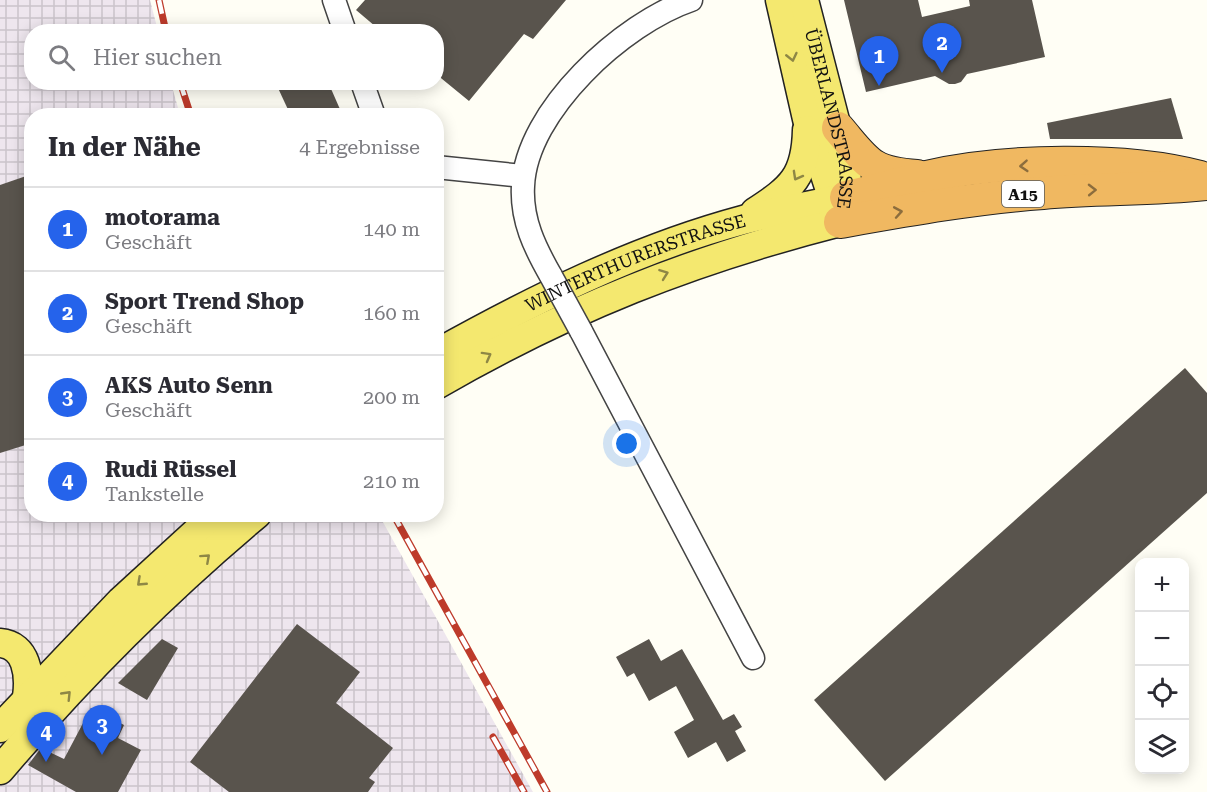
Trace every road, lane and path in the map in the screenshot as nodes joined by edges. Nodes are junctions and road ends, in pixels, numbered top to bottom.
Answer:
1 (334, 0) edge
2 (691, 0) edge
3 (780, 0) edge
4 (804, 0) edge
5 (342, 24) edge
6 (365, 90) edge
7 (371, 108) edge
8 (807, 119) junction
9 (838, 128) junction
10 (444, 168) edge
11 (523, 176) junction
12 (927, 176) junction
13 (1207, 178) edge
14 (1207, 183) edge
15 (840, 207) junction
16 (743, 220) junction
17 (444, 350) edge
18 (444, 381) edge
19 (207, 522) edge
20 (247, 522) edge
21 (0, 643) edge
22 (753, 658) dead end
23 (27, 697) junction
24 (0, 709) edge
25 (0, 728) edge
26 (0, 770) edge

1 - 5 street
2 - 11 street
3 -> 8 main road, ÜBERLANDSTRASSE
4 - 9 main road, ÜBERLANDSTRASSE
6 - 7 street
8 - 15 main road, ÜBERLANDSTRASSE
8 -> 16 main road
9 - 12 highway
9 - 15 main road, ÜBERLANDSTRASSE
10 - 11 street
11 - 22 street, bridge
13 -> 12 highway, A15
12 - 15 highway, A15
15 -> 14 highway, A15
15 - 16 main road, WINTERTHURERSTRASSE
18 -> 15 main road, WINTERTHURERSTRASSE
16 - 17 main road, WINTERTHURERSTRASSE
19 -> 23 main road
26 -> 20 main road
21 - 23 main road
23 - 24 main road
23 - 25 main road

